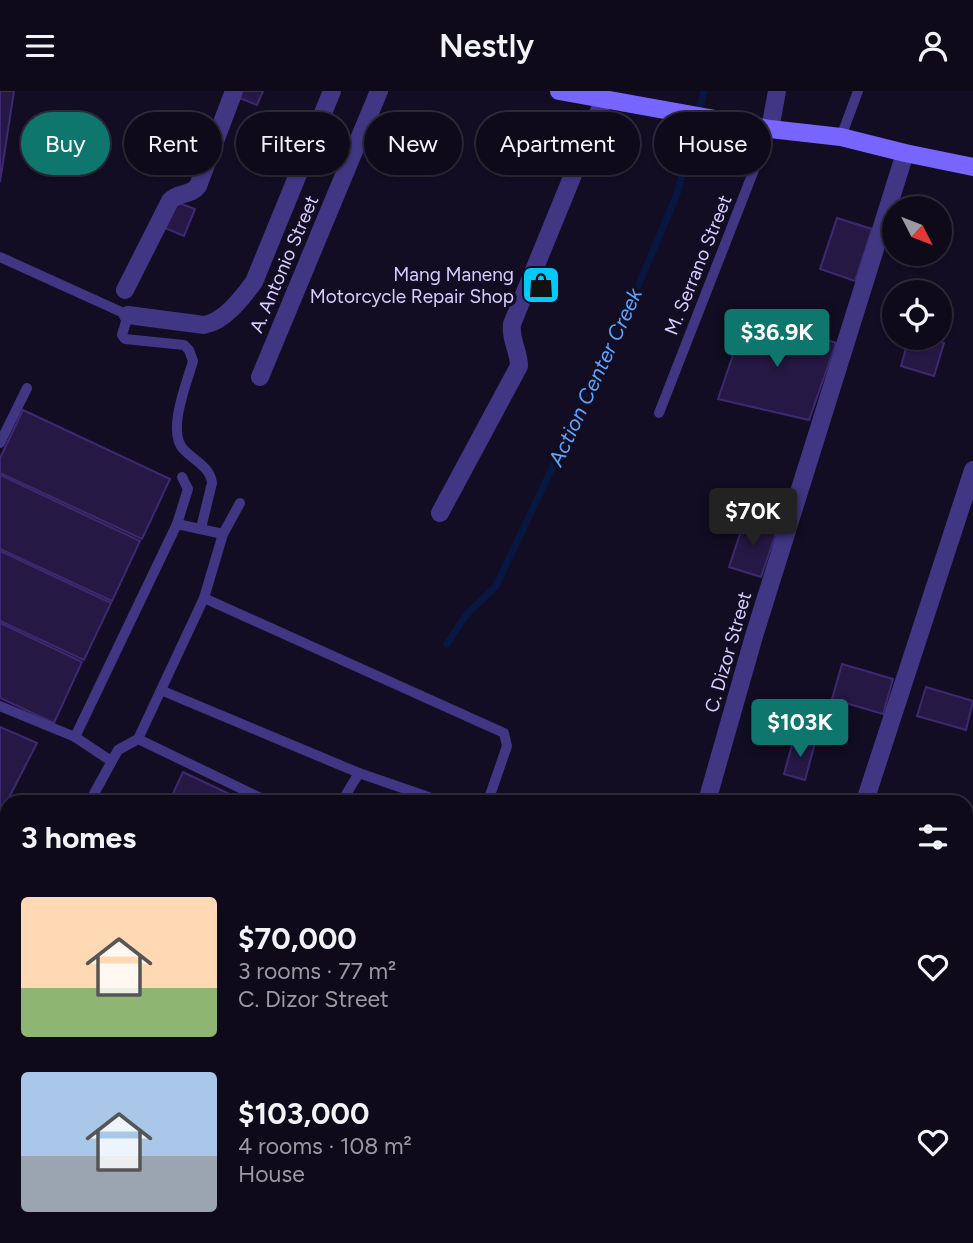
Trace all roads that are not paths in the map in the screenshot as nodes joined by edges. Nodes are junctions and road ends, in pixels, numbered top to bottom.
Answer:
1 (234, 91) edge
2 (332, 91) edge
3 (379, 91) edge
4 (559, 91) edge
5 (777, 91) edge
6 (858, 91) edge
7 (604, 99) junction
8 (677, 112) edge
9 (771, 124) edge
10 (771, 129) edge
11 (841, 137) junction
12 (905, 153) junction
13 (973, 167) edge
14 (752, 175) edge
15 (0, 257) edge
16 (125, 290) dead end
17 (128, 315) junction
18 (260, 377) dead end
19 (27, 388) dead end
20 (659, 413) dead end
21 (0, 443) edge
22 (973, 470) edge
23 (182, 477) dead end
24 (240, 503) dead end
25 (440, 513) dead end
26 (177, 524) junction
27 (201, 528) junction
28 (223, 534) junction
29 (204, 599) junction
30 (163, 691) junction
31 (0, 706) edge
32 (75, 737) junction
33 (138, 739) junction
34 (111, 761) junction
35 (359, 773) junction
36 (93, 795) edge
37 (255, 795) edge
38 (346, 795) edge
39 (423, 795) edge
40 (490, 795) edge
41 (709, 795) edge
42 (867, 795) edge

1 - 16 street
2 - 17 street
3 - 18 street, A. Antonio Street
4 - 7 street
5 - 9 street
6 - 11 lane
7 - 8 street
7 - 25 street
10 - 11 street
11 - 12 street
12 - 13 street
12 - 41 street, C. Dizor Street
14 - 20 lane, M. Serrano Street
15 - 17 lane
17 - 27 lane
19 - 21 lane
22 - 42 street
23 - 26 lane
24 - 28 lane
26 - 27 lane
26 - 32 lane
27 - 28 lane
28 - 29 lane
29 - 30 lane
29 - 40 lane
30 - 33 lane
30 - 35 lane
31 - 32 lane
32 - 34 lane
33 - 34 lane
33 - 37 lane
34 - 36 lane
35 - 38 lane
35 - 39 lane

